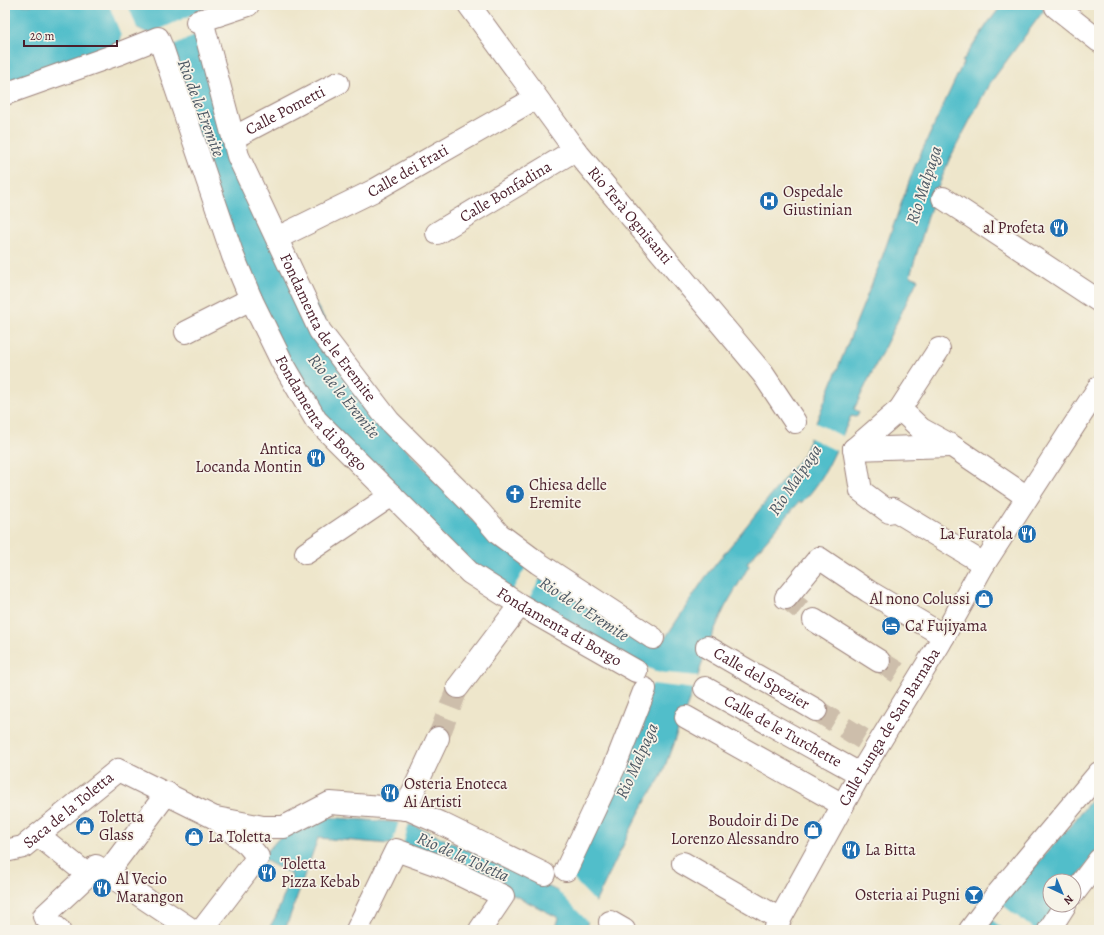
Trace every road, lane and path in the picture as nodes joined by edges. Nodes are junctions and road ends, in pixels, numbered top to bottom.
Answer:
1 (248, 5) edge
2 (469, 5) edge
3 (1056, 7) dead end
4 (1099, 41) edge
5 (338, 83) dead end
6 (5, 94) edge
7 (536, 98) junction
8 (233, 138) junction
9 (575, 150) junction
10 (943, 198) dead end
11 (437, 233) dead end
12 (277, 238) junction
13 (251, 299) junction
14 (1099, 301) edge
15 (186, 332) dead end
16 (939, 349) dead end
17 (1099, 387) edge
18 (900, 409) junction
19 (795, 422) dead end
20 (952, 446) junction
21 (854, 449) junction
22 (392, 495) junction
23 (1027, 497) junction
24 (306, 553) dead end
25 (984, 564) junction
26 (786, 598) dead end
27 (520, 605) junction
28 (814, 620) tunnel mouth
29 (944, 636) junction
30 (653, 638) dead end
31 (707, 648) dead end
32 (880, 661) tunnel mouth
33 (458, 687) tunnel mouth
34 (704, 688) dead end
35 (816, 710) tunnel mouth
36 (686, 718) dead end
37 (438, 738) tunnel mouth
38 (1099, 773) edge
39 (860, 774) junction
40 (167, 793) junction
41 (843, 805) junction
42 (405, 809) junction
43 (215, 818) junction
44 (263, 827) junction
45 (38, 835) junction
46 (5, 851) edge
47 (253, 851) junction
48 (683, 863) dead end
49 (1097, 865) edge
50 (566, 870) dead end
51 (97, 871) junction
52 (544, 874) dead end
53 (1082, 883) edge
54 (1060, 913) edge
55 (778, 924) edge
56 (59, 930) edge
57 (192, 930) edge
58 (202, 930) edge
59 (357, 930) edge
60 (480, 930) edge
61 (970, 930) edge
62 (1049, 930) edge

1 - 8 street, Fondamenta de le Eremite
2 - 7 street, Rio Terà Ognisanti
3 - 4 street
5 - 8 street, Calle Pometti
6 - 13 street, Fondamenta di Borgo
7 - 9 street, Rio Terà Ognisanti
7 - 12 street, Calle dei Frati
8 - 12 street, Fondamenta de le Eremite
9 - 11 street, Calle Bonfadina
9 - 19 street, Rio Terà Ognisanti
10 - 14 street
12 - 30 street, Fondamenta de le Eremite
13 - 15 street
13 - 22 street, Fondamenta di Borgo
16 - 18 street
17 - 23 street, Calle Lunga de San Barnaba
18 - 20 street
18 - 21 street
20 - 21 street
20 - 23 street
21 - 25 street
22 - 24 street
22 - 27 street, Fondamenta di Borgo
23 - 25 street, Calle Lunga de San Barnaba
25 - 29 street, Calle Lunga de San Barnaba
26 - 29 street
27 - 33 street
27 - 50 street, Fondamenta di Borgo
28 - 32 street
29 - 39 street, Calle Lunga de San Barnaba
31 - 35 street, Calle del Spezier
34 - 39 street, Calle de le Turchette
36 - 41 street
37 - 42 street
38 - 61 street
39 - 41 street, Calle Lunga de San Barnaba
40 - 43 street, Saca de la Toletta
40 - 45 street, Saca de la Toletta
40 - 51 street
41 - 55 street, Calle Lunga de San Barnaba
42 - 44 street
42 - 52 street
43 - 44 street
43 - 47 street
44 - 47 street
45 - 46 street, Saca de la Toletta
45 - 51 street
47 - 58 street
48 - 55 street
49 - 53 street
51 - 56 street
51 - 57 street
54 - 62 street
59 - 60 street

